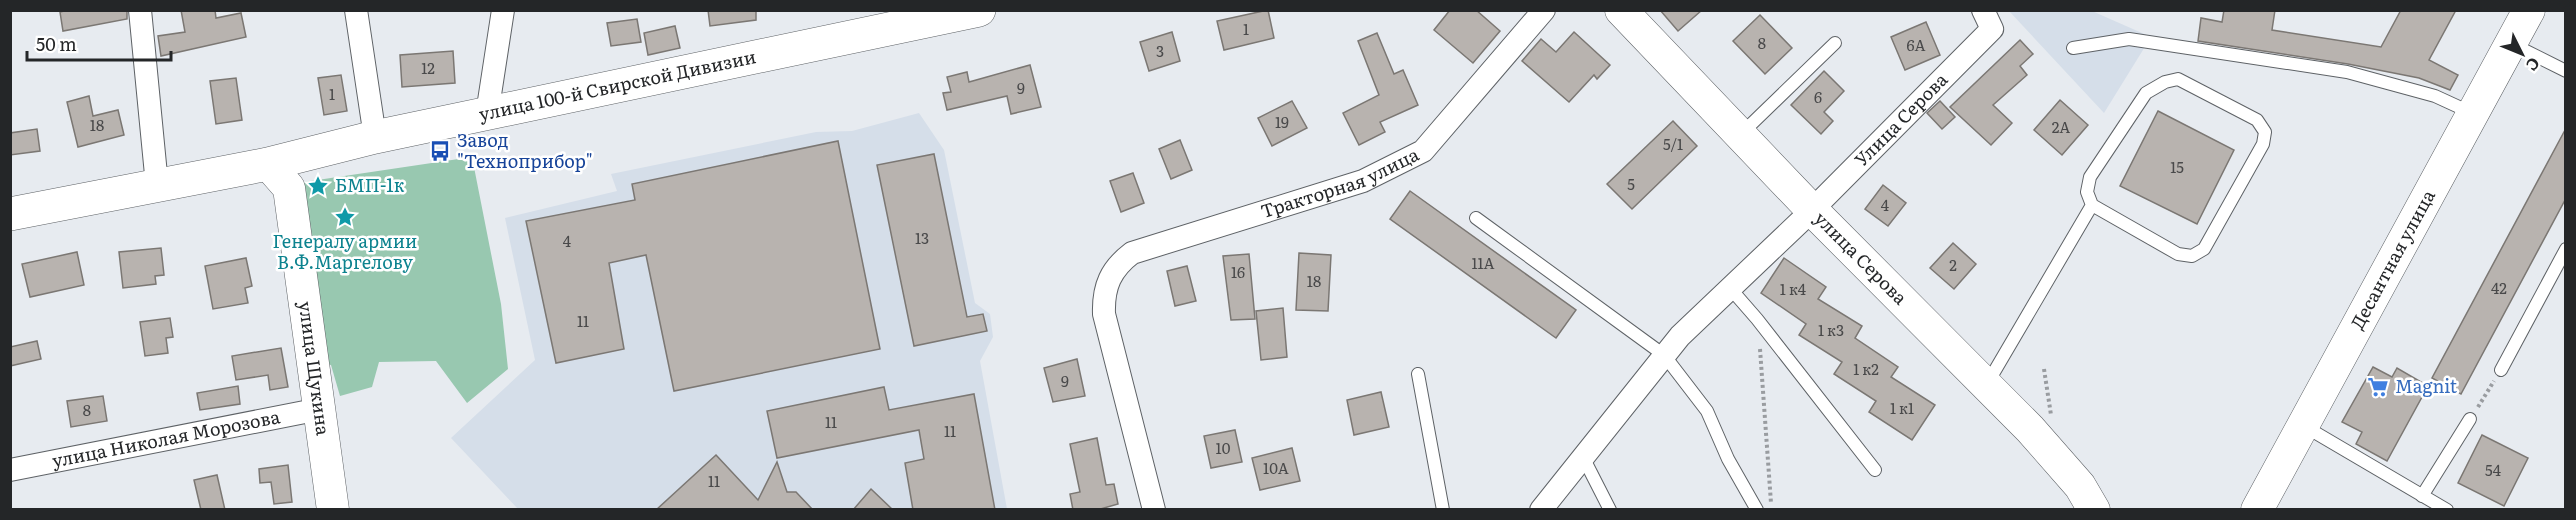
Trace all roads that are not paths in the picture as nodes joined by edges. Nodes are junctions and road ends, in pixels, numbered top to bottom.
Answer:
1 (140, 10) edge
2 (356, 10) edge
3 (503, 10) edge
4 (980, 10) edge
5 (1545, 10) edge
6 (1621, 10) edge
7 (2529, 10) edge
8 (1988, 20) edge
9 (1835, 43) dead end
10 (2511, 43) junction
11 (2073, 48) dead end
12 (2565, 71) edge
13 (487, 114) junction
14 (2473, 114) junction
15 (1740, 135) junction
16 (375, 137) junction
17 (268, 164) junction
18 (157, 185) junction
19 (2092, 205) junction
20 (1812, 210) junction
21 (10, 214) edge
22 (1476, 218) dead end
23 (2565, 249) edge
24 (1730, 288) junction
25 (1664, 355) junction
26 (2501, 370) road end
27 (1418, 374) dead end
28 (1987, 385) junction
29 (320, 409) junction
30 (2470, 419) road end
31 (2303, 426) junction
32 (1583, 457) junction
33 (10, 470) edge
34 (1875, 470) dead end
35 (2422, 496) junction
36 (333, 510) edge
37 (1154, 510) edge
38 (1443, 510) edge
39 (1541, 510) edge
40 (1610, 510) edge
41 (1757, 510) edge
42 (2094, 510) edge
43 (2257, 510) edge
44 (2447, 510) edge

1 - 18 street
2 - 16 street
3 - 13 street
4 - 13 main road, улица 100-й Свирской Дивизии
5 - 37 street, Тракторная улица
6 - 15 street, улица Серова
7 - 10 street, Десантная улица
8 - 20 street, Улица Серова
9 - 15 lane
10 - 12 lane
10 - 14 street, Десантная улица
11 - 14 lane
13 - 16 main road, улица 100-й Свирской Дивизии
14 - 31 street, Десантная улица
15 - 20 street, улица Серова
16 - 17 main road, улица 100-й Свирской Дивизии
17 - 18 main road, улица 100-й Свирской Дивизии
17 - 29 street, улица Щукина
18 - 21 main road, улица 100-й Свирской Дивизии
19 - 19 lane
19 - 28 lane
20 - 24 street
20 - 28 street, улица Серова
22 - 25 lane
23 - 26 lane
24 - 25 street
24 - 34 lane
25 - 32 street
25 - 41 lane
27 - 38 lane
28 - 42 street, улица Серова
29 - 33 street, улица Николая Морозова
29 - 36 street, улица Щукина
30 - 35 lane
31 - 35 lane
31 - 43 street, Десантная улица
32 - 39 street
32 - 40 lane
35 - 44 lane

